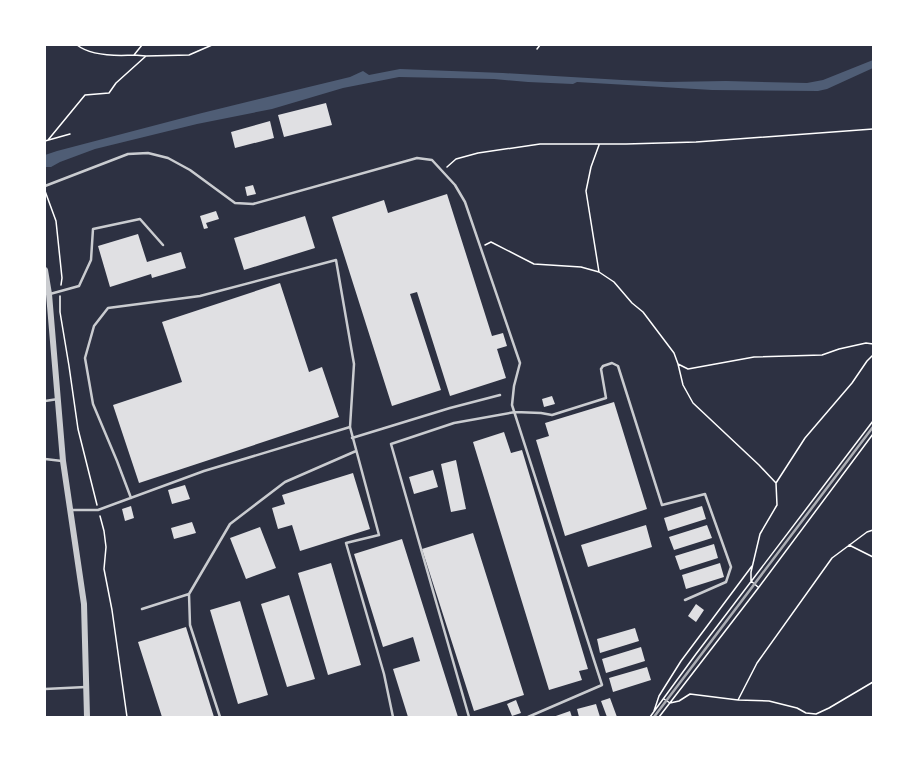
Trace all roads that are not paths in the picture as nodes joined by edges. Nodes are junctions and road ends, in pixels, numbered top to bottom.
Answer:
1 (45, 186) edge
2 (163, 245) dead end
3 (45, 270) edge
4 (49, 294) junction
5 (500, 395) dead end
6 (58, 399) junction
7 (45, 401) edge
8 (514, 412) junction
9 (350, 426) junction
10 (352, 438) junction
11 (356, 451) junction
12 (45, 459) edge
13 (63, 461) junction
14 (131, 498) junction
15 (69, 510) junction
16 (189, 594) junction
17 (685, 600) dead end
18 (142, 609) dead end
19 (86, 687) junction
20 (45, 689) edge
21 (87, 717) edge
22 (220, 717) edge
23 (393, 717) edge
24 (469, 717) edge
25 (528, 717) edge

1 - 8 lane
2 - 4 lane
3 - 4 street
4 - 6 street
5 - 10 lane
6 - 7 lane
6 - 13 street
8 - 17 lane
8 - 24 lane
8 - 25 lane
9 - 10 lane
9 - 14 lane
9 - 14 lane
10 - 11 lane
11 - 16 lane
11 - 23 lane
12 - 13 lane
13 - 15 street
14 - 15 lane
15 - 19 street
16 - 18 lane
16 - 22 lane
19 - 20 lane
19 - 21 street

